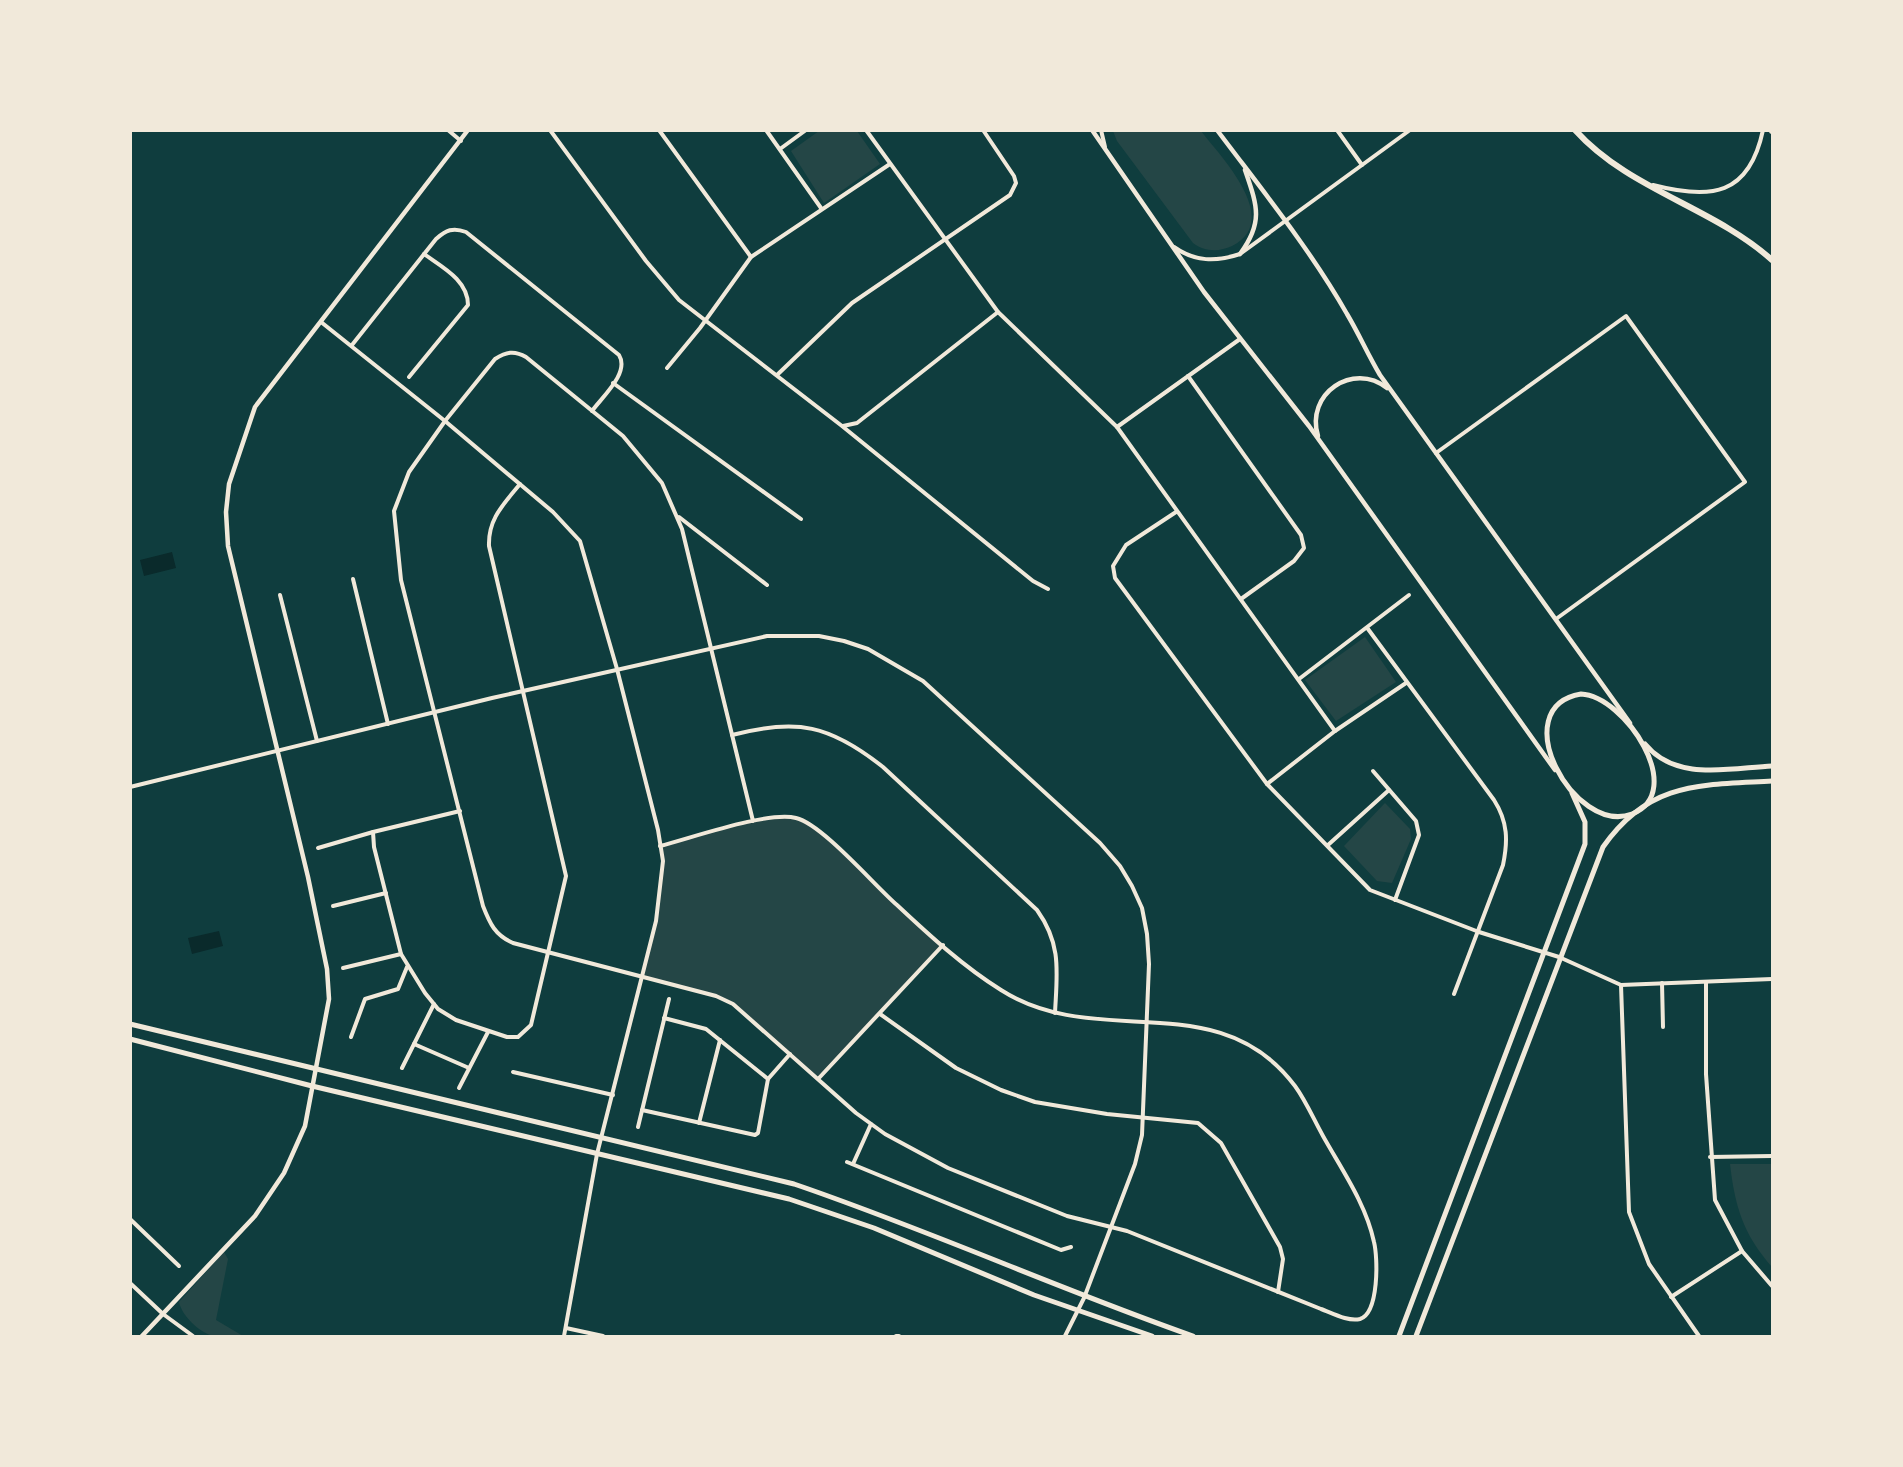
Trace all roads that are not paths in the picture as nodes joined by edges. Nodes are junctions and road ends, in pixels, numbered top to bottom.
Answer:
1 (448, 130) edge
2 (468, 130) edge
3 (550, 130) edge
4 (658, 130) edge
5 (766, 130) edge
6 (806, 130) edge
7 (866, 130) edge
8 (983, 130) edge
9 (1092, 130) edge
10 (1101, 130) edge
11 (1217, 130) edge
12 (1337, 130) edge
13 (1410, 130) edge
14 (1575, 130) edge
15 (1763, 130) edge
16 (461, 141) junction
17 (780, 149) junction
18 (1106, 150) junction
19 (890, 164) junction
20 (1244, 165) junction
21 (1362, 165) junction
22 (1646, 183) junction
23 (821, 208) junction
24 (1286, 221) junction
25 (946, 242) junction
26 (1171, 244) junction
27 (424, 254) junction
28 (1240, 254) junction
29 (751, 257) junction
30 (1773, 260) edge
31 (998, 312) junction
32 (705, 321) junction
33 (321, 322) junction
34 (1240, 339) junction
35 (352, 345) junction
36 (667, 368) dead end
37 (777, 375) junction
38 (1188, 376) junction
39 (409, 377) dead end
40 (613, 383) junction
41 (1394, 394) junction
42 (592, 411) junction
43 (446, 421) junction
44 (842, 426) junction
45 (1117, 426) junction
46 (1320, 442) junction
47 (1436, 453) junction
48 (520, 484) junction
49 (1176, 512) junction
50 (678, 516) junction
51 (801, 519) dead end
52 (353, 579) dead end
53 (766, 585) dead end
54 (1048, 589) dead end
55 (280, 595) dead end
56 (1409, 595) dead end
57 (1240, 599) junction
58 (1556, 619) junction
59 (1368, 629) junction
60 (710, 648) junction
61 (617, 669) junction
62 (1299, 680) junction
63 (1406, 682) junction
64 (523, 691) junction
65 (436, 712) junction
66 (388, 724) junction
67 (1335, 731) junction
68 (1635, 731) junction
69 (732, 735) junction
70 (317, 741) junction
71 (277, 751) junction
72 (1773, 766) edge
73 (1373, 771) dead end
74 (1773, 781) edge
75 (1268, 784) junction
76 (130, 787) edge
77 (1389, 790) junction
78 (1572, 792) junction
79 (1642, 809) junction
80 (460, 811) junction
81 (753, 821) junction
82 (374, 832) junction
83 (1328, 845) junction
84 (660, 846) junction
85 (318, 848) dead end
86 (386, 893) junction
87 (1395, 900) junction
88 (333, 906) dead end
89 (1479, 932) junction
90 (943, 945) junction
91 (1545, 952) junction
92 (548, 953) junction
93 (401, 954) junction
94 (1559, 957) junction
95 (408, 966) junction
96 (343, 968) dead end
97 (642, 978) junction
98 (1773, 979) edge
99 (1706, 981) junction
100 (1662, 983) junction
101 (1621, 985) junction
102 (1454, 994) dead end
103 (669, 999) dead end
104 (434, 1004) junction
105 (1055, 1013) junction
106 (880, 1014) junction
107 (664, 1018) junction
108 (1147, 1022) junction
109 (130, 1024) edge
110 (1663, 1027) dead end
111 (488, 1032) junction
112 (351, 1037) dead end
113 (130, 1039) edge
114 (720, 1040) junction
115 (414, 1044) junction
116 (790, 1054) junction
117 (402, 1068) dead end
118 (469, 1068) junction
119 (316, 1071) junction
120 (513, 1072) dead end
121 (819, 1078) junction
122 (768, 1079) junction
123 (312, 1086) junction
124 (459, 1089) dead end
125 (613, 1095) junction
126 (642, 1110) junction
127 (1143, 1116) junction
128 (699, 1123) junction
129 (871, 1124) junction
130 (638, 1127) dead end
131 (602, 1138) junction
132 (597, 1154) junction
133 (1773, 1156) edge
134 (1710, 1157) junction
135 (847, 1162) dead end
136 (854, 1164) junction
137 (130, 1219) edge
138 (1110, 1227) junction
139 (1071, 1247) dead end
140 (1742, 1251) junction
141 (179, 1266) dead end
142 (130, 1283) edge
143 (1773, 1286) edge
144 (1278, 1292) junction
145 (1671, 1297) junction
146 (1084, 1298) junction
147 (1078, 1308) junction
148 (163, 1314) junction
149 (566, 1328) junction
150 (142, 1336) edge
151 (193, 1336) edge
152 (564, 1336) edge
153 (603, 1336) edge
154 (1065, 1336) edge
155 (1152, 1336) edge
156 (1194, 1336) edge
157 (1400, 1336) edge
158 (1416, 1336) edge
159 (1700, 1336) edge

1 - 16 street
2 - 16 street
3 - 32 street
4 - 29 street
5 - 17 street
6 - 17 street
7 - 19 street
8 - 25 street
9 - 18 street
10 - 18 street
11 - 20 street
12 - 21 street
13 - 21 street
14 - 22 main road
15 - 22 street
16 - 33 street
17 - 23 street
18 - 26 street
19 - 23 street
19 - 25 street
20 - 24 street
20 - 28 street
21 - 24 street
22 - 30 main road
23 - 29 street
24 - 28 street
24 - 41 street
25 - 31 street
25 - 37 street
26 - 28 street
26 - 34 street
27 - 35 street
27 - 39 street
27 - 40 street
29 - 32 street
31 - 44 street
31 - 45 street
32 - 36 street
32 - 37 street
33 - 35 street
33 - 71 street
34 - 38 street
34 - 46 street
35 - 43 street
37 - 44 street
38 - 45 street
38 - 57 street
40 - 42 street
40 - 51 street
41 - 46 street
41 - 47 street
42 - 43 street
42 - 50 street
43 - 48 street
43 - 65 street
44 - 54 street
45 - 49 street
46 - 78 street
47 - 58 street
47 - 58 street
48 - 61 street
48 - 64 street
49 - 57 street
49 - 75 street
50 - 53 street
50 - 60 street
52 - 66 street
55 - 70 street
56 - 59 street
57 - 62 street
58 - 68 street
59 - 62 street
59 - 63 street
60 - 61 street
60 - 69 street
60 - 108 street
61 - 64 street
61 - 84 street
62 - 67 street
63 - 67 street
63 - 89 street
64 - 65 street
64 - 92 street
65 - 66 street
65 - 80 street
66 - 70 street
67 - 75 street
68 - 72 main road
68 - 78 main road
68 - 79 main road
69 - 81 street
69 - 105 street
70 - 71 street
71 - 76 street
71 - 119 street
73 - 77 street
74 - 79 main road
75 - 83 street
77 - 83 street
77 - 87 street
78 - 79 main road
78 - 91 main road
79 - 94 main road
80 - 82 street
80 - 92 street
81 - 84 street
81 - 90 street
82 - 85 street
82 - 86 street
83 - 87 street
84 - 97 street
86 - 88 street
86 - 93 street
87 - 89 street
89 - 91 street
89 - 102 street
90 - 105 street
90 - 106 street
91 - 94 street
91 - 157 main road
92 - 97 street
92 - 111 street
93 - 95 street
93 - 96 street
94 - 101 street
94 - 158 main road
95 - 104 street
95 - 112 street
97 - 116 street
97 - 125 street
98 - 99 street
99 - 100 street
99 - 134 street
100 - 101 street
100 - 110 street
101 - 145 street
103 - 107 street
104 - 111 street
104 - 115 street
105 - 108 street
106 - 121 street
106 - 127 street
107 - 114 street
107 - 126 street
108 - 127 street
108 - 144 street
109 - 119 main road
111 - 118 street
113 - 123 main road
114 - 122 street
114 - 128 street
115 - 117 street
115 - 118 street
116 - 121 street
116 - 122 street
118 - 124 street
119 - 123 street
119 - 131 main road
120 - 125 street
121 - 129 street
122 - 128 street
123 - 132 main road
123 - 148 street
125 - 131 street
126 - 128 street
126 - 130 street
127 - 138 street
127 - 144 street
129 - 136 street
129 - 138 street
131 - 132 street
131 - 146 main road
132 - 147 main road
132 - 149 street
133 - 134 street
134 - 140 street
135 - 136 street
136 - 139 street
137 - 141 street
138 - 144 street
138 - 146 street
140 - 143 street
140 - 145 street
142 - 148 street
145 - 159 street
146 - 147 street
146 - 156 main road
147 - 154 street
147 - 155 main road
148 - 150 street
148 - 151 street
149 - 152 street
149 - 153 street

